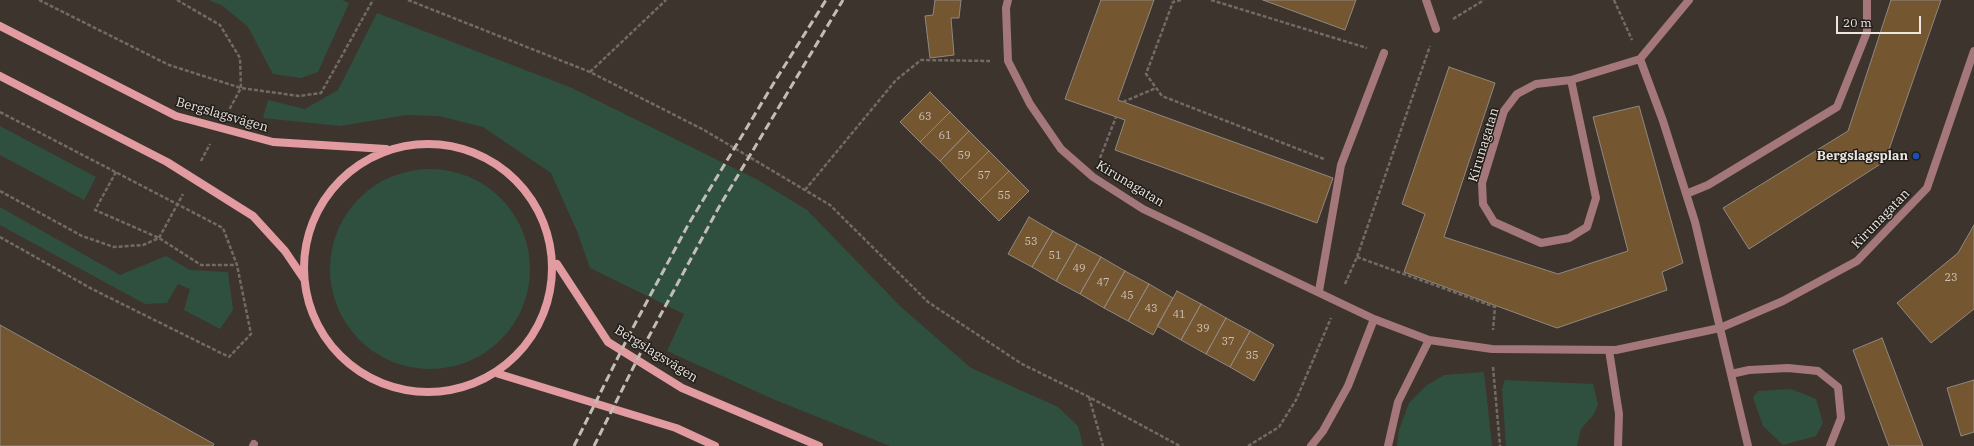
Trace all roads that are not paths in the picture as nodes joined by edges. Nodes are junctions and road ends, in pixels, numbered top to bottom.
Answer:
1 (1008, 0) edge
2 (1426, 0) edge
3 (1690, 0) edge
4 (1867, 0) edge
5 (0, 26) edge
6 (1436, 29) road end
7 (1974, 51) edge
8 (1384, 53) road end
9 (1640, 59) junction
10 (0, 76) edge
11 (1571, 80) junction
12 (386, 149) junction
13 (1686, 194) junction
14 (557, 264) junction
15 (304, 279) junction
16 (1319, 291) junction
17 (1374, 319) junction
18 (1720, 328) junction
19 (1429, 340) junction
20 (1609, 350) junction
21 (499, 374) junction
22 (1731, 374) junction
23 (715, 446) edge
24 (820, 446) edge
25 (1311, 446) edge
26 (1388, 446) edge
27 (1618, 446) edge
28 (1748, 446) edge
29 (1830, 446) edge

1 - 16 street, Kirunagatan
2 - 6 street
3 - 9 street
4 - 13 street
5 - 12 main road, Bergslagsvägen
7 - 18 street, Kirunagatan
8 - 16 street
9 - 11 street, Kirunagatan
9 - 13 street
10 - 15 main road
11 - 11 street, Kirunagatan
12 - 14 main road, Bergslagsvägen
12 - 15 main road
13 - 18 street
14 - 21 main road
14 - 24 main road, Bergslagsvägen
15 - 21 main road
16 - 17 street, Kirunagatan
17 - 19 street, Kirunagatan
17 - 25 street
18 - 20 street, Kirunagatan
18 - 22 street
19 - 20 street, Kirunagatan
19 - 26 street
20 - 27 street
21 - 23 main road
22 - 28 street
22 - 29 street

